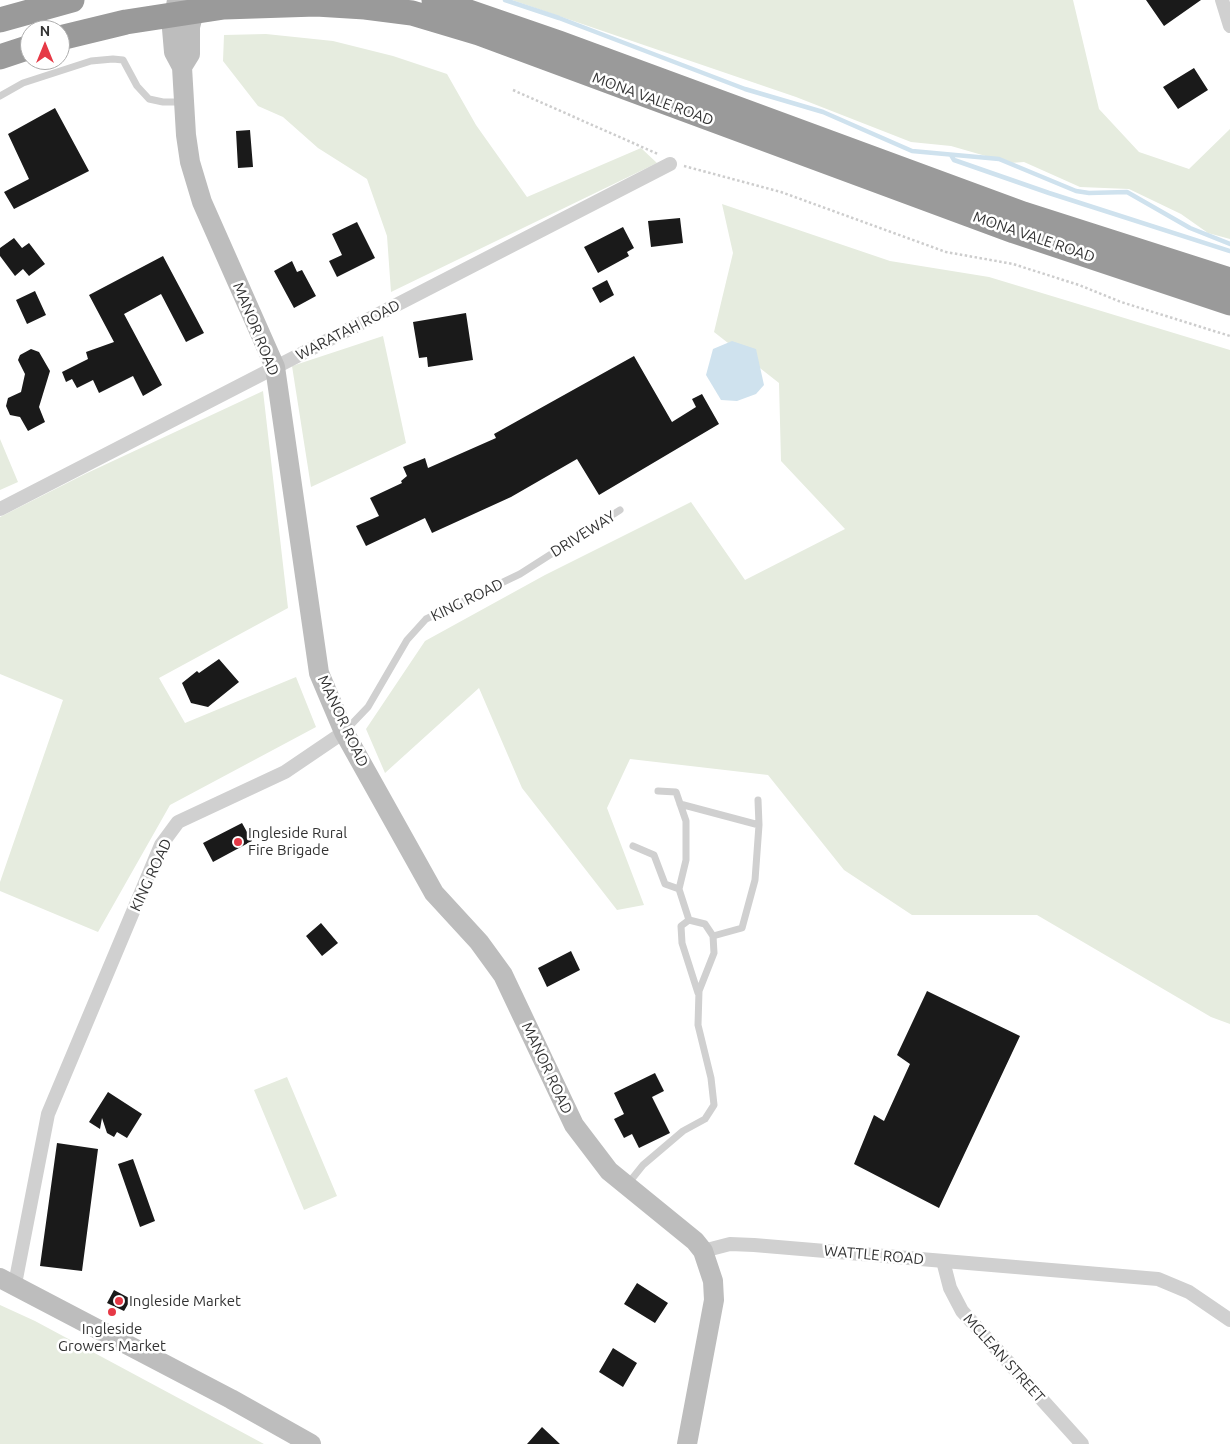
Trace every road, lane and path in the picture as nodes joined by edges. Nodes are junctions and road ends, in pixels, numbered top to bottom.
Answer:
1 (72, 0) edge
2 (434, 0) edge
3 (1222, 0) edge
4 (186, 6) edge
5 (0, 20) edge
6 (1230, 26) edge
7 (70, 35) edge
8 (514, 90) dead end
9 (0, 96) edge
10 (184, 102) junction
11 (671, 162) junction
12 (1230, 280) edge
13 (1230, 303) edge
14 (1230, 336) edge
15 (275, 367) junction
16 (0, 509) edge
17 (620, 510) dead end
18 (545, 558) joint
19 (344, 732) junction
20 (658, 790) dead end
21 (758, 800) dead end
22 (680, 804) junction
23 (759, 825) junction
24 (633, 846) dead end
25 (679, 889) junction
26 (689, 920) junction
27 (713, 936) junction
28 (698, 993) junction
29 (627, 1185) junction
30 (703, 1251) junction
31 (943, 1261) junction
32 (7, 1281) edge
33 (1230, 1320) edge
34 (311, 1444) edge
35 (687, 1444) edge
36 (1082, 1444) edge

1 - 5 highway
2 - 12 highway, MONA VALE ROAD
3 - 6 street
4 - 7 highway, MONA VALE ROAD
4 - 10 street, MANOR ROAD
4 - 13 highway, MONA VALE ROAD
8 - 11 path
9 - 10 lane
10 - 15 street, MANOR ROAD
11 - 14 path
11 - 15 street, WARATAH ROAD
15 - 16 street, WARATAH ROAD
15 - 19 street, MANOR ROAD
17 - 18 lane, DRIVEWAY
18 - 19 lane, KING ROAD
19 - 29 street, MANOR ROAD
19 - 32 street, KING ROAD
20 - 22 lane
21 - 23 lane
22 - 23 lane
22 - 25 lane
23 - 27 lane
24 - 25 lane
25 - 26 lane
26 - 27 lane
26 - 28 lane
27 - 28 lane
28 - 29 lane
29 - 30 street, MANOR ROAD
30 - 31 street, WATTLE ROAD
30 - 35 street
31 - 33 street, WATTLE ROAD
31 - 36 street, MCLEAN STREET
32 - 34 street

